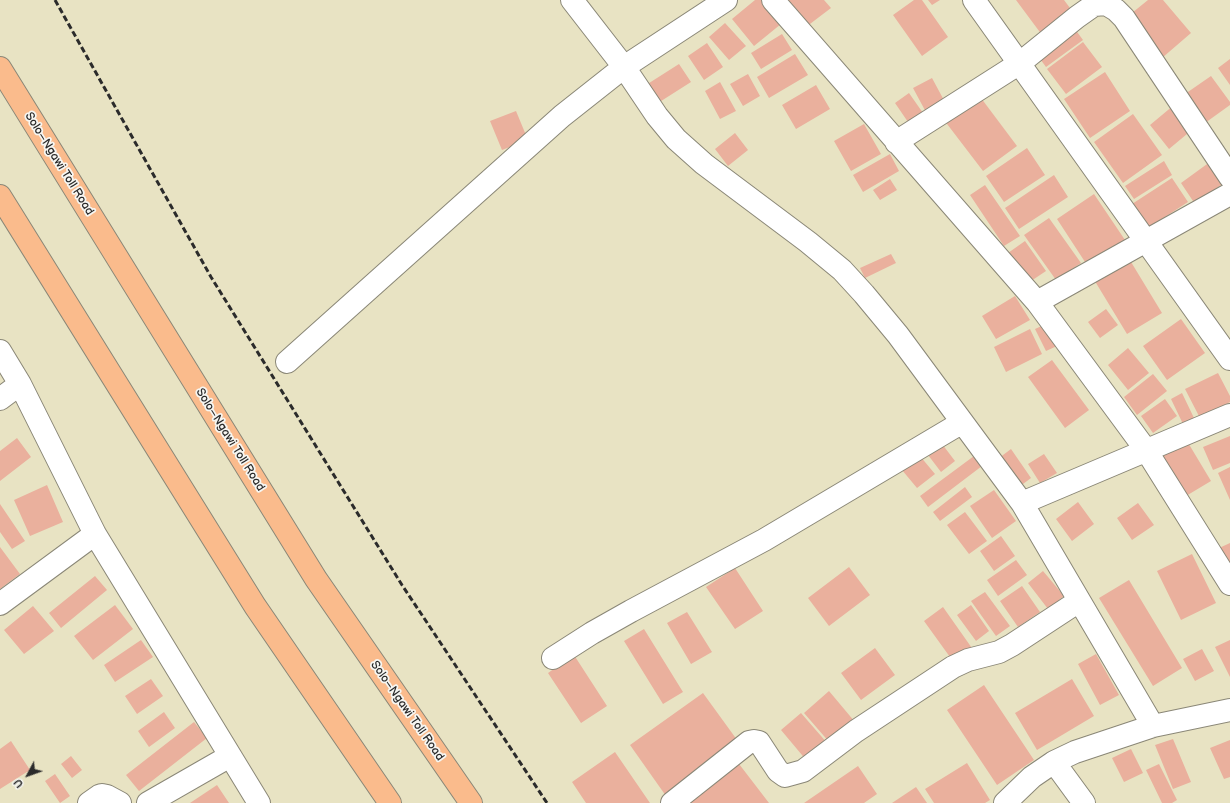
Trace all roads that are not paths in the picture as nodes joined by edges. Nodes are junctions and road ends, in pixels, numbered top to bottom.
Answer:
1 (572, 0) edge
2 (726, 0) edge
3 (773, 0) edge
4 (974, 0) edge
5 (1020, 62) junction
6 (624, 67) junction
7 (0, 68) edge
8 (896, 142) junction
9 (1230, 177) edge
10 (1230, 194) edge
11 (0, 196) edge
12 (1146, 241) junction
13 (1037, 302) junction
14 (0, 351) edge
15 (1230, 359) edge
16 (287, 362) dead end
17 (20, 384) junction
18 (0, 399) edge
19 (1230, 415) edge
20 (961, 423) junction
21 (1146, 450) junction
22 (1022, 503) junction
23 (95, 534) junction
24 (1230, 584) edge
25 (1079, 601) junction
26 (0, 604) edge
27 (553, 658) dead end
28 (1230, 710) edge
29 (1153, 726) junction
30 (230, 756) junction
31 (1054, 762) junction
32 (89, 803) edge
33 (120, 803) edge
34 (148, 803) edge
35 (258, 803) edge
36 (390, 803) edge
37 (471, 803) edge
38 (672, 803) edge
39 (1005, 803) edge
40 (1084, 803) edge

1 - 6 street
2 - 6 street
3 - 8 street
4 - 5 street
5 - 8 street
5 - 9 street
5 - 12 street
6 - 16 street
6 - 20 street
7 - 37 highway, Solo–Ngawi Toll Road
8 - 13 street
10 - 12 street
11 - 36 highway
12 - 13 street
12 - 15 street
13 - 21 street
14 - 17 street
17 - 18 street
17 - 23 street
19 - 21 street
20 - 22 street
20 - 27 street
21 - 22 street
21 - 24 street
22 - 25 street
23 - 26 street
23 - 30 street
25 - 29 street
25 - 38 street
28 - 29 street
29 - 31 street
30 - 34 street
30 - 35 street
31 - 39 street
31 - 40 street
32 - 33 street

